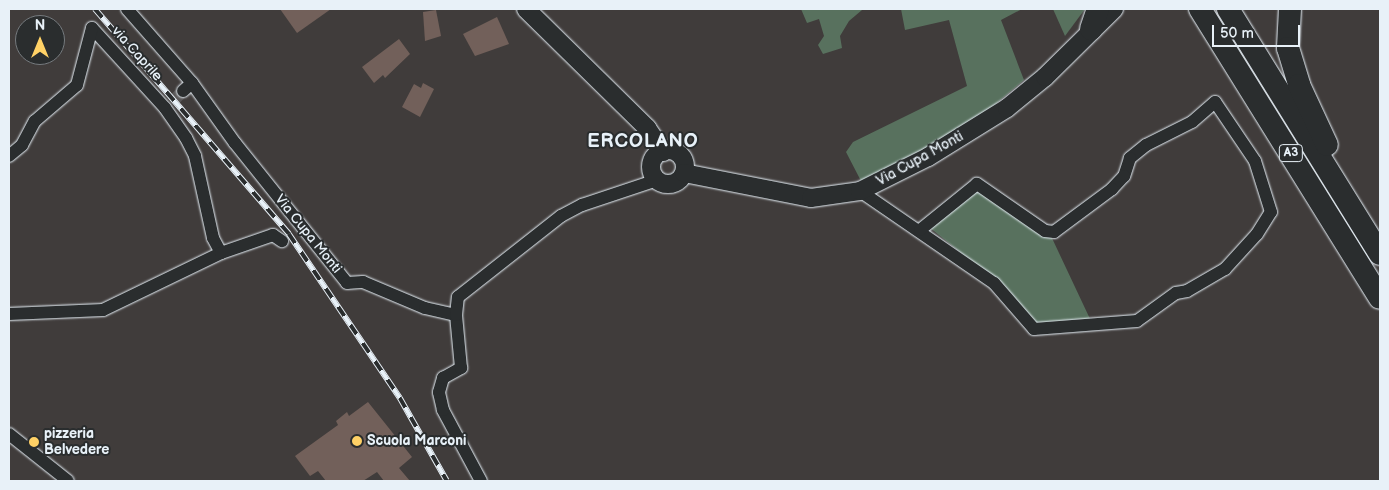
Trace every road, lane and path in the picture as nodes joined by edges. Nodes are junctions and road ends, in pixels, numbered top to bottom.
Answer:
1 (127, 9) edge
2 (526, 9) edge
3 (1114, 9) edge
4 (1200, 9) edge
5 (1228, 9) edge
6 (1290, 9) edge
7 (1094, 19) edge
8 (188, 87) joint
9 (9, 142) edge
10 (22, 145) junction
11 (663, 152) junction
12 (9, 156) edge
13 (684, 173) junction
14 (658, 180) junction
15 (860, 191) junction
16 (920, 230) junction
17 (1380, 236) edge
18 (282, 241) dead end
19 (222, 253) junction
20 (1380, 254) edge
21 (1380, 298) edge
22 (9, 314) edge
23 (456, 315) junction
24 (9, 434) edge
25 (68, 481) edge
26 (481, 481) edge

1 - 8 street, via Caprile
2 - 11 street
3 - 7 street, Via Cupa Monti
4 - 21 highway, A3
5 - 20 highway, A3
6 - 17 highway
7 - 15 street, Via Cupa Monti
8 - 23 street, Via Cupa Monti
9 - 10 street
10 - 12 street, via Caprile
10 - 19 street, via Caprile
11 - 13 street
11 - 14 street
13 - 14 street
13 - 15 street, Via Cupa Monti
14 - 23 street
15 - 16 street
16 - 16 street
18 - 19 street
19 - 22 street
23 - 26 street
24 - 25 street

